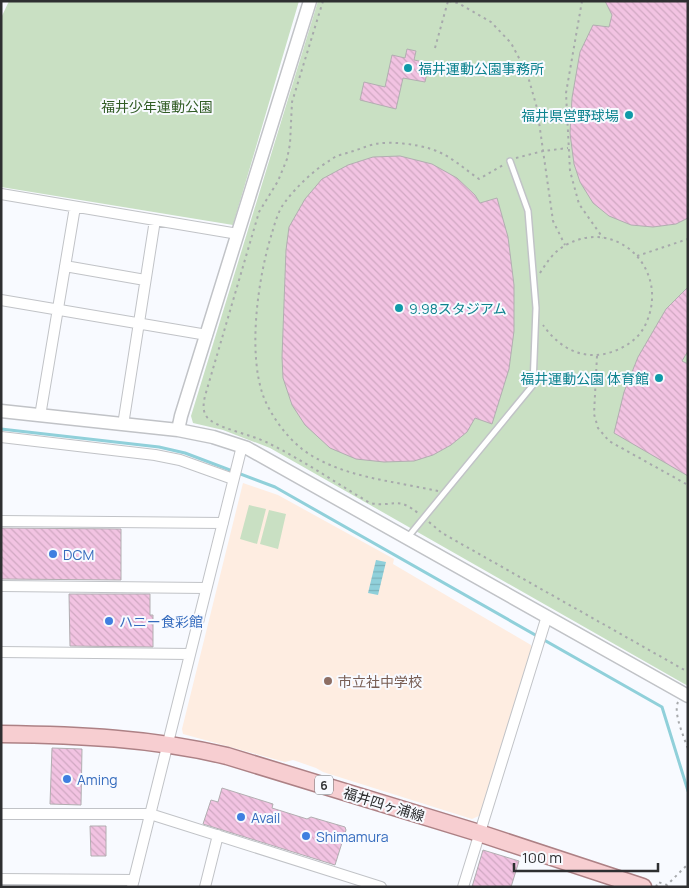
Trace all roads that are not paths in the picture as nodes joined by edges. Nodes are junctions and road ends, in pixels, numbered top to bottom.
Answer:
1 (310, 1) edge
2 (510, 161) road end
3 (1, 194) edge
4 (75, 207) junction
5 (155, 220) junction
6 (238, 234) junction
7 (65, 266) junction
8 (145, 280) junction
9 (1, 300) edge
10 (57, 309) junction
11 (139, 323) junction
12 (207, 335) junction
13 (1, 411) edge
14 (40, 416) junction
15 (122, 424) junction
16 (178, 430) junction
17 (1, 437) edge
18 (242, 446) junction
19 (234, 479) junction
20 (1, 521) edge
21 (223, 523) junction
22 (408, 537) junction
23 (1, 586) edge
24 (206, 588) junction
25 (547, 616) junction
26 (1, 652) edge
27 (190, 654) junction
28 (683, 699) edge
29 (1, 734) edge
30 (168, 743) junction
31 (1, 814) edge
32 (150, 814) junction
33 (479, 833) junction
34 (218, 836) junction
35 (1, 879) edge
36 (133, 883) edge
37 (205, 887) edge
38 (381, 887) edge
39 (463, 887) edge
40 (643, 887) edge

1 - 6 street
2 - 22 lane
3 - 4 street
4 - 5 street
4 - 7 street
5 - 6 street
5 - 8 street
6 - 12 street
7 - 8 street
7 - 10 street
8 - 11 street
9 - 10 street
10 - 11 street
10 - 14 street
11 - 12 street
11 - 15 street
12 - 16 street
13 - 14 street
14 - 15 street
15 - 16 street
16 - 18 street
17 - 19 street
18 - 19 street
18 - 22 street
19 - 21 street
20 - 21 street
21 - 24 street
22 - 25 street
23 - 24 street
24 - 27 street
25 - 28 street
25 - 33 street
26 - 27 street
27 - 30 street
29 - 30 main road, 福井四ヶ浦線 / 6
30 - 32 street
30 - 33 main road, 福井四ヶ浦線 / 6
31 - 32 street
32 - 34 street
32 - 36 street
33 - 39 street
33 - 40 main road, 福井四ヶ浦線 / 6
34 - 37 street
34 - 38 street
35 - 36 street

